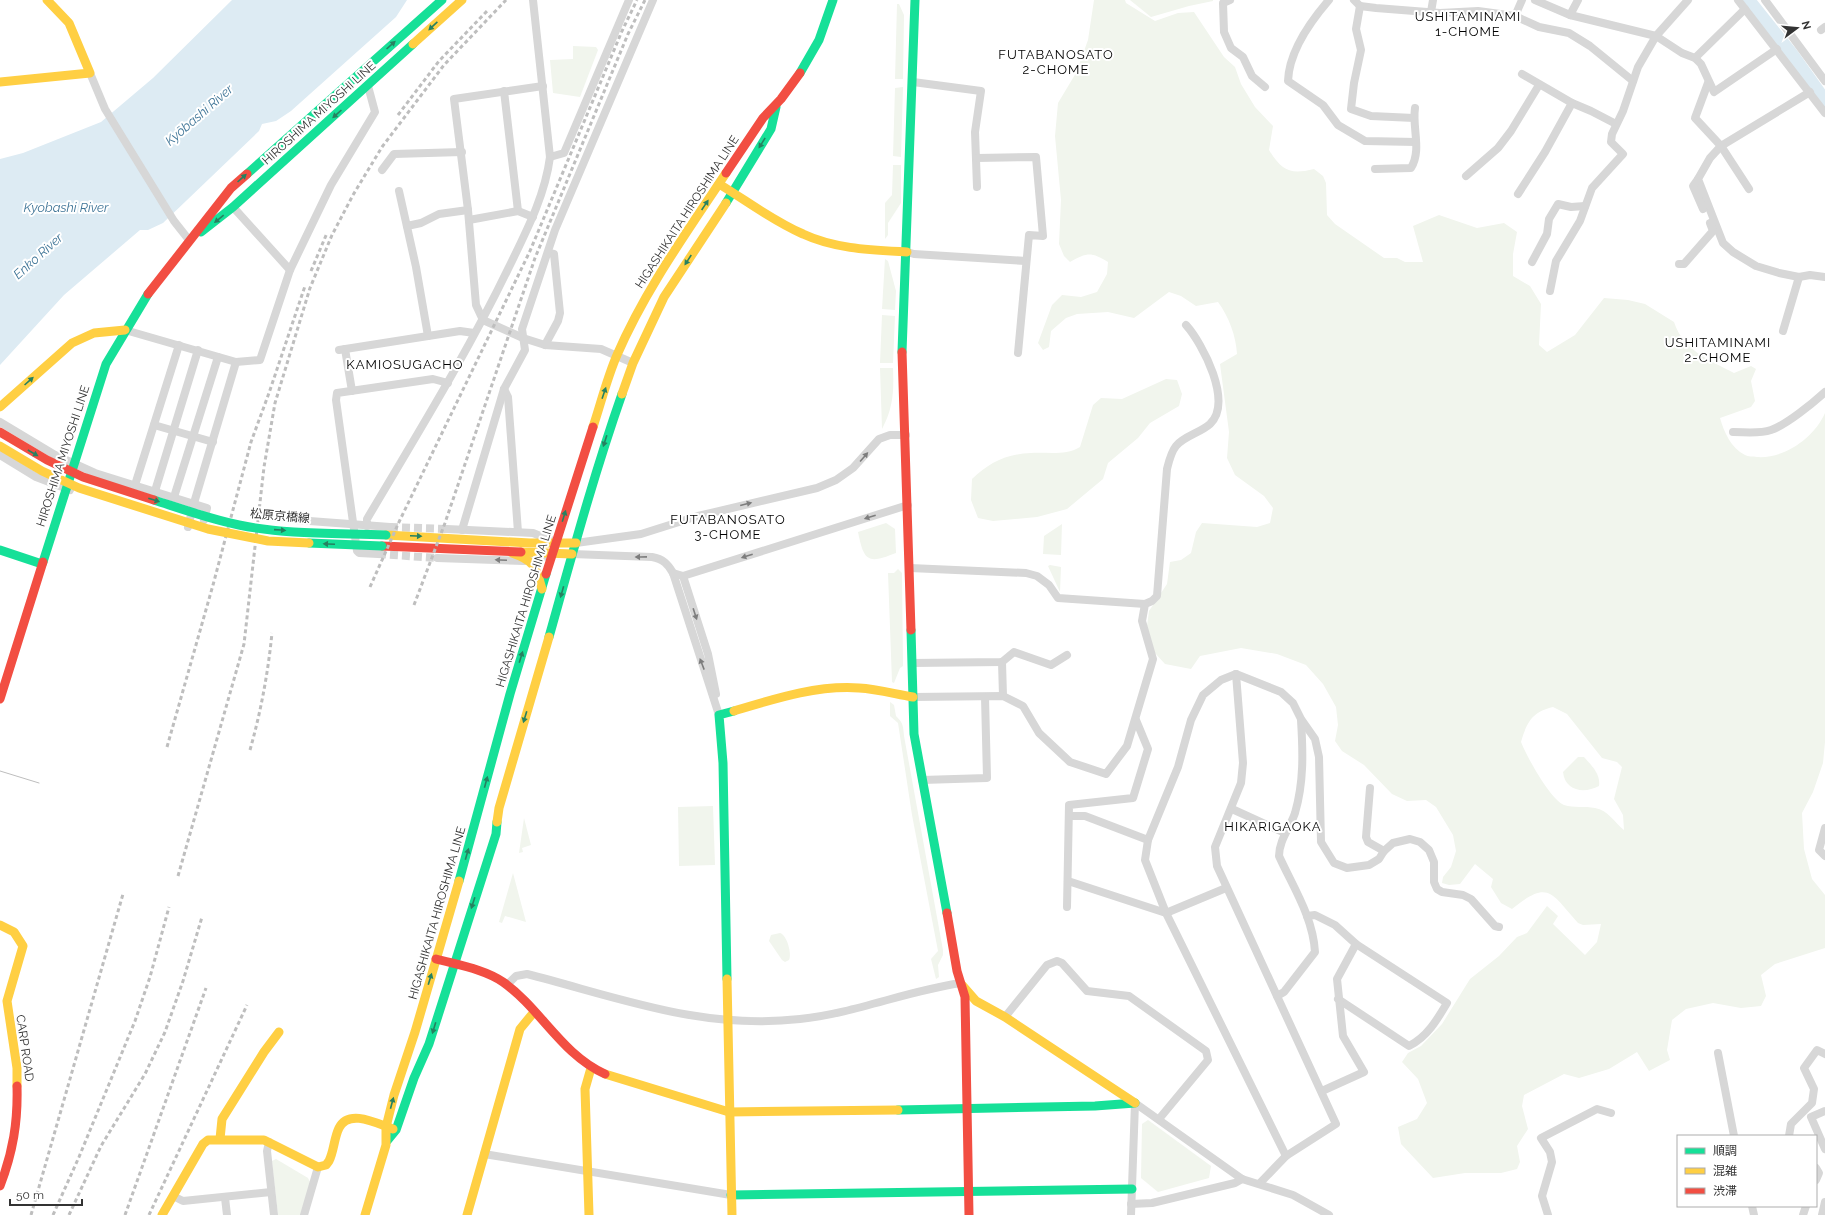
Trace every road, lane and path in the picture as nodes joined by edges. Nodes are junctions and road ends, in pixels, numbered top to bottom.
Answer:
1 (47, 0) edge
2 (441, 0) edge
3 (462, 0) edge
4 (533, 0) edge
5 (629, 0) edge
6 (653, 0) edge
7 (833, 0) edge
8 (915, 0) edge
9 (1230, 0) edge
10 (1329, 0) edge
11 (1433, 0) edge
12 (1522, 0) edge
13 (1535, 0) edge
14 (1578, 0) edge
15 (1688, 0) edge
16 (1738, 0) edge
17 (1765, 0) edge
18 (1357, 3) edge
19 (1745, 9) junction
20 (1431, 12) junction
21 (1570, 15) junction
22 (1515, 16) junction
23 (1656, 36) junction
24 (1777, 49) junction
25 (1695, 58) junction
26 (90, 73) junction
27 (1522, 74) dead end
28 (1633, 81) junction
29 (1825, 81) edge
30 (0, 82) edge
31 (913, 82) junction
32 (1708, 83) junction
33 (1539, 84) junction
34 (368, 86) junction
35 (543, 86) junction
36 (1266, 87) dead end
37 (504, 91) junction
38 (1810, 92) junction
39 (1572, 104) junction
40 (776, 107) junction
41 (1415, 108) dead end
42 (1825, 114) edge
43 (1414, 118) junction
44 (1616, 124) junction
45 (1416, 142) junction
46 (1721, 146) junction
47 (462, 152) junction
48 (550, 157) junction
49 (977, 158) junction
50 (1375, 169) dead end
51 (382, 170) dead end
52 (1466, 176) dead end
53 (1698, 179) junction
54 (719, 184) junction
55 (976, 187) dead end
56 (1749, 189) dead end
57 (399, 190) dead end
58 (733, 192) junction
59 (1518, 194) dead end
60 (1585, 206) junction
61 (233, 207) junction
62 (468, 210) junction
63 (518, 211) junction
64 (533, 217) junction
65 (469, 220) junction
66 (407, 226) junction
67 (189, 240) junction
68 (549, 252) junction
69 (907, 252) junction
70 (1026, 261) junction
71 (1532, 262) dead end
72 (1679, 264) dead end
73 (290, 270) junction
74 (1798, 277) junction
75 (1825, 277) edge
76 (1550, 291) dead end
77 (483, 320) junction
78 (1186, 325) dead end
79 (125, 330) junction
80 (1783, 331) dead end
81 (474, 333) junction
82 (428, 336) junction
83 (523, 338) junction
84 (179, 344) junction
85 (546, 345) junction
86 (198, 350) junction
87 (1018, 353) dead end
88 (616, 356) junction
89 (218, 357) junction
90 (236, 362) junction
91 (633, 363) junction
92 (448, 383) junction
93 (504, 389) junction
94 (352, 391) junction
95 (1825, 392) edge
96 (0, 407) edge
97 (0, 422) edge
98 (154, 424) junction
99 (173, 431) junction
100 (0, 432) edge
101 (1733, 432) dead end
102 (906, 435) junction
103 (192, 436) junction
104 (213, 442) junction
105 (0, 446) edge
106 (0, 455) edge
107 (73, 464) junction
108 (135, 485) junction
109 (65, 489) junction
110 (154, 491) junction
111 (174, 497) junction
112 (194, 504) junction
113 (908, 505) junction
114 (296, 520) dead end
115 (354, 525) junction
116 (367, 526) junction
117 (187, 527) junction
118 (390, 527) tunnel mouth
119 (447, 529) tunnel mouth
120 (462, 530) junction
121 (518, 532) junction
122 (556, 543) junction
123 (576, 543) junction
124 (0, 550) edge
125 (512, 552) junction
126 (378, 554) tunnel mouth
127 (554, 554) junction
128 (572, 554) junction
129 (436, 558) tunnel mouth
130 (530, 560) junction
131 (42, 564) junction
132 (910, 568) junction
133 (673, 574) junction
134 (683, 576) junction
135 (542, 589) junction
136 (1145, 604) junction
137 (1067, 655) dead end
138 (1002, 662) junction
139 (912, 663) junction
140 (1236, 674) junction
141 (1003, 696) junction
142 (913, 697) junction
143 (985, 697) junction
144 (0, 699) edge
145 (719, 715) junction
146 (1301, 719) junction
147 (1136, 720) junction
148 (922, 780) junction
149 (1370, 788) dead end
150 (1232, 809) junction
151 (1069, 816) junction
152 (1825, 828) edge
153 (1285, 833) junction
154 (1148, 840) junction
155 (1384, 851) junction
156 (1825, 856) edge
157 (1068, 882) junction
158 (1226, 888) junction
159 (1067, 907) dead end
160 (1166, 913) junction
161 (1308, 916) junction
162 (0, 925) edge
163 (1499, 927) dead end
164 (1356, 944) junction
165 (436, 959) junction
166 (453, 964) junction
167 (960, 983) junction
168 (507, 985) junction
169 (1277, 996) junction
170 (1338, 999) junction
171 (534, 1012) junction
172 (1005, 1017) junction
173 (727, 1021) junction
174 (279, 1032) dead end
175 (1718, 1053) dead end
176 (1825, 1054) edge
177 (591, 1068) junction
178 (1322, 1091) junction
179 (1135, 1103) junction
180 (968, 1109) junction
181 (1825, 1111) edge
182 (729, 1112) junction
183 (1611, 1113) dead end
184 (1159, 1119) junction
185 (386, 1127) junction
186 (396, 1130) junction
187 (1734, 1135) edge
188 (1789, 1135) edge
189 (220, 1139) junction
190 (387, 1141) junction
191 (269, 1142) junction
192 (1825, 1149) edge
193 (484, 1154) junction
194 (1286, 1156) junction
195 (318, 1167) junction
196 (589, 1172) junction
197 (1242, 1179) junction
198 (1260, 1183) junction
199 (0, 1186) edge
200 (1132, 1188) junction
201 (271, 1192) junction
202 (968, 1192) junction
203 (731, 1195) junction
204 (173, 1196) junction
205 (225, 1198) junction
206 (1825, 1202) edge
207 (1131, 1204) junction
208 (162, 1215) edge
209 (227, 1215) edge
210 (274, 1215) edge
211 (304, 1215) edge
212 (365, 1215) edge
213 (467, 1215) edge
214 (589, 1215) edge
215 (732, 1215) edge
216 (969, 1215) edge
217 (1131, 1215) edge
218 (1330, 1215) edge
219 (1548, 1215) edge
220 (1822, 1215) edge

1 - 26 street
67 -> 2 street, HIROSHIMA MIYOSHI LINE
3 -> 34 street, HIROSHIMA MIYOSHI LINE
4 - 35 street
5 - 48 street
6 - 68 street
7 - 40 street, HIGASHIKAITA HIROSHIMA LINE
8 - 31 street
9 - 36 street
10 - 45 street
11 - 20 street
12 - 22 street
13 - 21 street
14 - 21 street
15 - 23 street
16 - 19 street
17 - 29 street
18 - 20 street
18 - 43 street
19 - 24 street
19 - 25 street
20 - 22 street
21 - 23 street
22 - 28 street
23 - 25 street
23 - 28 street
24 - 32 street
24 - 38 street
25 - 32 street
26 - 30 street
26 - 67 street
27 - 33 street
28 - 44 street
31 - 49 street
31 - 69 street
32 - 46 street
33 - 39 street
33 - 52 street
34 -> 61 street, HIROSHIMA MIYOSHI LINE
34 - 73 street
35 - 37 street
35 - 48 street
37 - 47 street
37 - 63 street
38 - 42 street
38 - 46 street
39 - 44 street
39 - 59 street
40 - 54 street, HIGASHIKAITA HIROSHIMA LINE
40 -> 58 street, HIGASHIKAITA HIROSHIMA LINE
41 - 43 street
43 - 45 street
44 - 60 street
45 - 50 street
46 - 53 street
46 - 56 street
47 - 51 street
47 - 62 street
48 - 64 street
49 - 55 street
49 - 70 street
53 - 72 street
53 - 74 street
54 - 58 street
88 -> 54 street, HIGASHIKAITA HIROSHIMA LINE
57 - 66 street
58 - 69 street
58 -> 91 street, HIGASHIKAITA HIROSHIMA LINE
60 - 71 street
60 - 76 street
61 -> 67 street, HIROSHIMA MIYOSHI LINE
61 - 73 street
62 - 65 street
62 - 66 street
63 - 64 street
63 - 65 street
64 - 77 street
65 - 77 street
66 - 82 street
67 - 79 street, HIROSHIMA MIYOSHI LINE
68 - 83 street
68 - 85 street
69 - 70 street
69 - 102 street
70 - 87 street
73 - 90 street
74 - 75 street
74 - 80 street
77 - 81 street
77 - 83 street
78 - 136 street
79 - 84 street
96 -> 79 street
79 - 107 street, HIROSHIMA MIYOSHI LINE
81 - 82 street
81 - 92 street
82 - 94 street
83 - 85 street
83 - 93 street
84 - 86 street
84 - 98 street
85 - 88 street
86 - 89 street
86 - 99 street
88 - 91 street
122 -> 88 street, HIGASHIKAITA HIROSHIMA LINE
89 - 90 street
89 - 103 street
90 - 104 street
91 -> 123 street, HIGASHIKAITA HIROSHIMA LINE
92 - 94 street
92 - 116 street
93 - 120 street
93 - 121 street
94 - 115 street
95 - 101 street
97 - 107 street
98 - 99 street
98 - 108 street
99 - 103 street
99 - 110 street
100 -> 122 street, 松原京橋線, bridge
102 - 113 street
123 -> 102 street
103 - 104 street
103 - 111 street
104 - 112 street
125 -> 105 street, 松原京橋線, bridge
106 - 109 street
107 - 108 street
107 - 109 street, HIROSHIMA MIYOSHI LINE
108 - 110 street
109 - 117 street
109 - 131 street, HIROSHIMA MIYOSHI LINE
110 - 111 street
111 - 112 street
112 - 117 street
112 - 117 street
113 - 132 street
113 -> 134 street
114 - 115 street
115 - 116 street
115 - 126 street
116 - 118 street
119 - 120 street
120 - 121 street
121 - 122 street
122 - 123 street, 松原京橋線
122 - 127 street, HIGASHIKAITA HIROSHIMA LINE
123 - 128 street, HIGASHIKAITA HIROSHIMA LINE
124 - 131 street
125 - 127 street, 松原京橋線
125 - 130 street
127 - 128 street, 松原京橋線
127 - 130 street
127 - 135 street, HIGASHIKAITA HIROSHIMA LINE
133 -> 128 street
128 -> 166 street, HIGASHIKAITA HIROSHIMA LINE
130 -> 129 street
130 - 135 street
131 - 144 street, HIROSHIMA MIYOSHI LINE
132 - 136 street
132 - 139 street
133 - 134 street
145 -> 133 street
134 -> 145 street
165 -> 135 street, HIGASHIKAITA HIROSHIMA LINE
136 - 147 street
137 - 138 street
138 - 139 street
138 - 141 street
139 - 142 street
140 - 146 street
140 - 150 street
140 - 154 street
141 - 143 street
141 - 147 street
142 - 143 street
142 - 145 street
142 - 148 street
143 - 148 street
145 - 173 street
146 - 153 street
146 - 155 street
147 - 151 street
148 - 167 street
149 - 155 street
150 - 153 street
150 - 158 street
151 - 154 street
151 - 157 street
152 - 156 street
153 - 161 street
154 - 160 street
155 - 163 street
157 - 159 street
157 - 160 street
158 - 160 street
158 - 169 street
160 - 194 street
161 - 164 street
161 - 169 street
162 - 199 street, CARP ROAD
164 - 170 street
164 - 170 street
165 - 166 street
185 -> 165 street, HIGASHIKAITA HIROSHIMA LINE
166 - 168 street
166 -> 186 street, HIGASHIKAITA HIROSHIMA LINE
167 - 172 street
167 - 173 street
167 - 180 street
168 - 171 street
168 - 173 street
169 - 178 street
170 - 178 street
171 - 177 street
171 - 193 street
172 - 179 street
172 - 184 street
173 - 182 street
174 - 189 street
175 - 187 street
176 - 188 street
177 - 182 street
177 - 196 street
178 - 194 street
179 - 180 street
179 - 184 street
179 - 200 street
180 - 182 street
180 - 202 street
181 - 192 street
182 - 203 street
183 - 219 street
184 - 197 street
185 - 186 street
185 - 190 street, HIGASHIKAITA HIROSHIMA LINE
185 - 195 street
186 - 190 street, HIGASHIKAITA HIROSHIMA LINE
189 - 191 street
189 - 204 street
190 - 212 street, HIGASHIKAITA HIROSHIMA LINE
191 - 195 street
191 - 201 street
193 - 196 street
193 - 213 street
194 - 198 street
195 - 211 street
196 - 203 street
196 - 214 street
197 - 198 street
197 - 207 street
198 - 218 street
200 - 202 street
200 - 207 street
201 - 205 street
201 - 210 street
202 - 203 street
202 - 216 street
203 - 215 street
204 - 205 street
204 - 208 street
205 - 209 street
206 - 220 street
207 - 217 street

